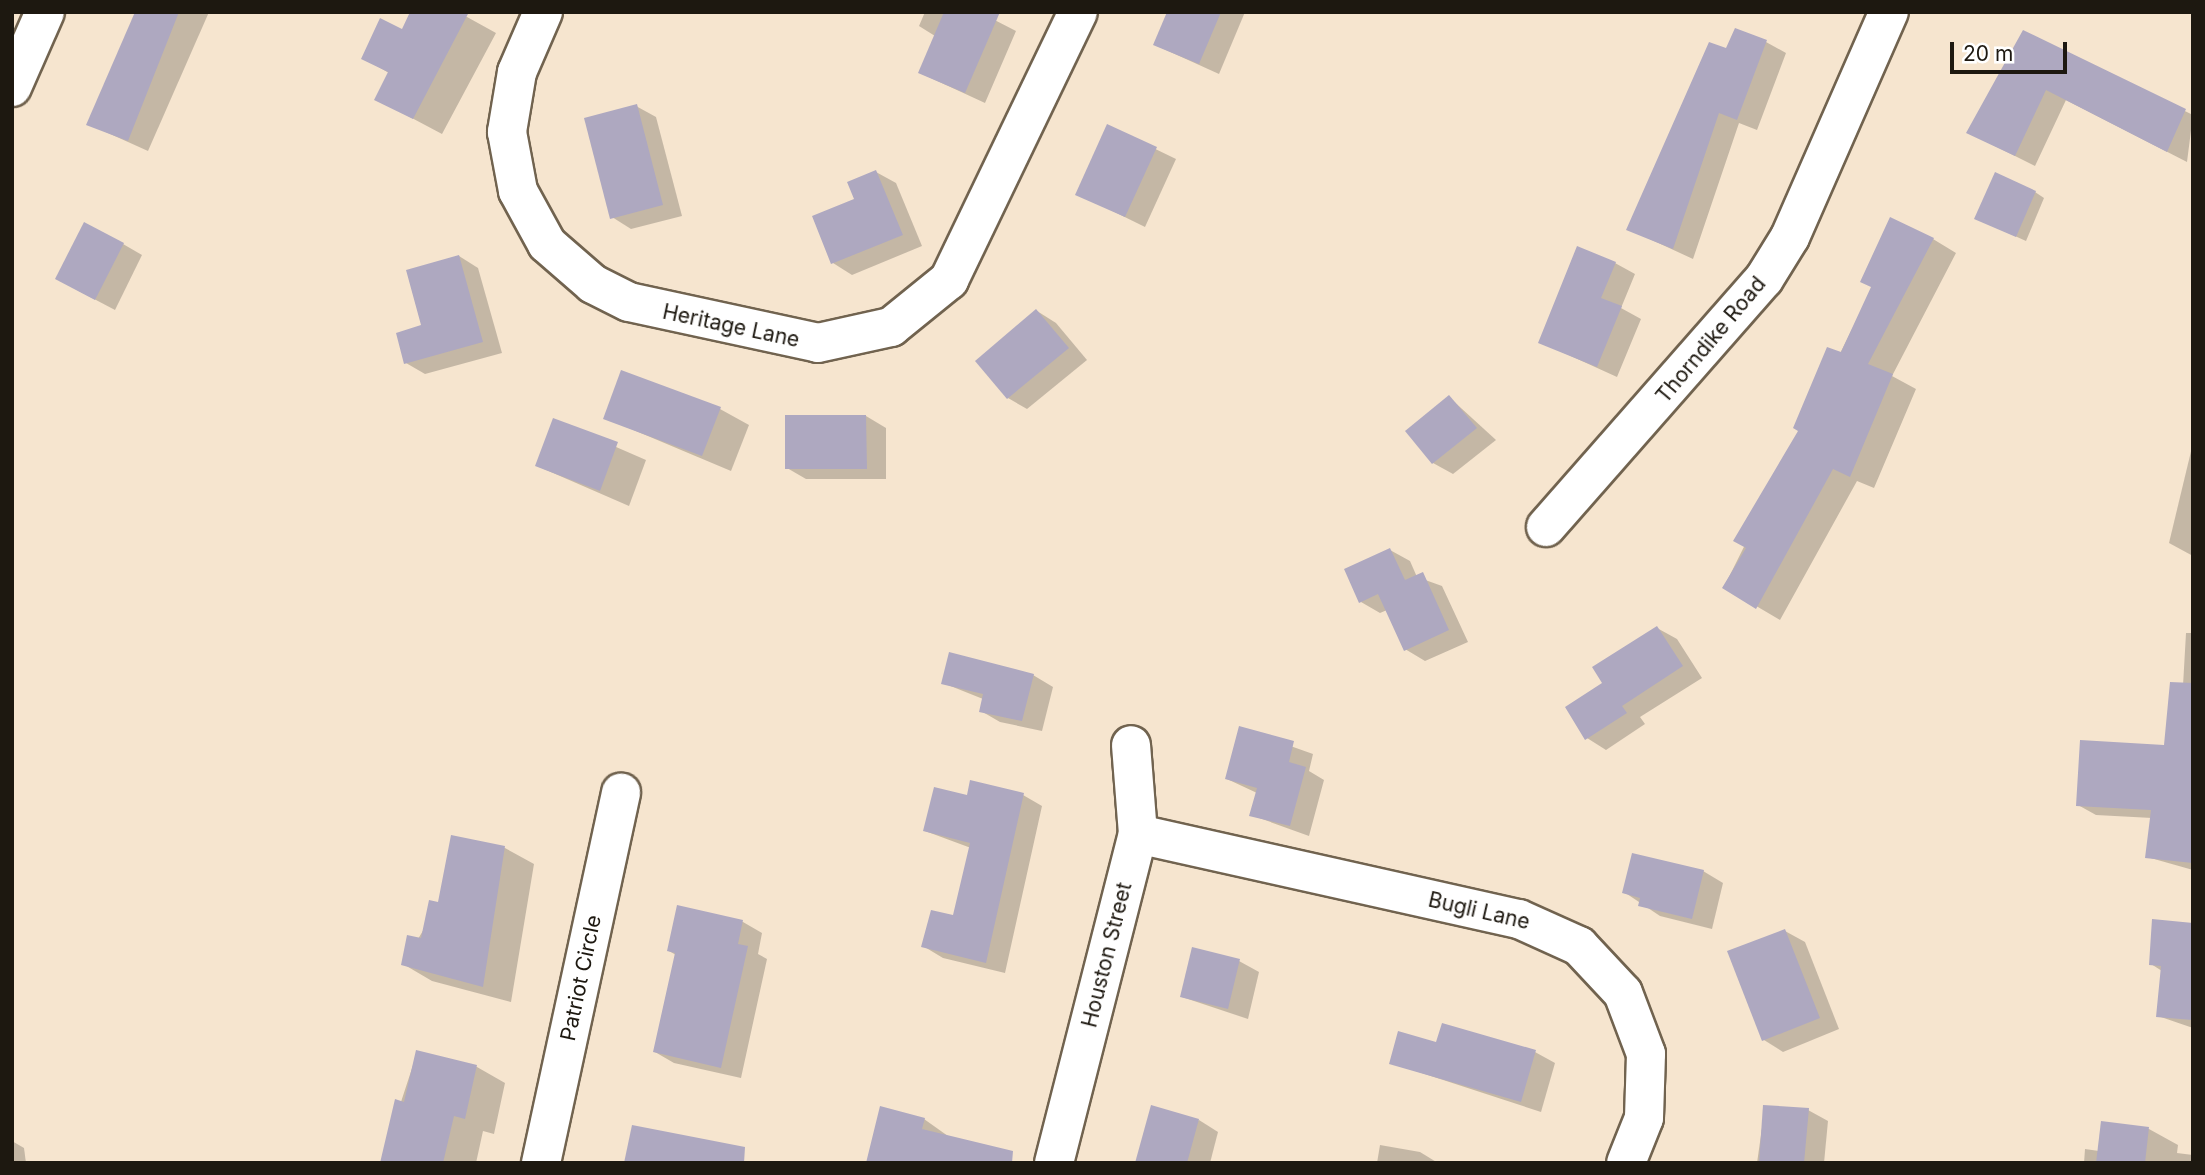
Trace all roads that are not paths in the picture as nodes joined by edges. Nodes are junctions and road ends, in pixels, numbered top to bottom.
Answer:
1 (45, 12) edge
2 (543, 12) edge
3 (1078, 12) edge
4 (1889, 12) edge
5 (12, 88) edge
6 (1546, 527) dead end
7 (1131, 745) dead end
8 (621, 793) dead end
9 (1138, 834) junction
10 (541, 1163) edge
11 (1054, 1163) edge
12 (1626, 1163) edge

1 - 5 street
2 - 3 street, Heritage Lane
4 - 6 street, Thorndike Road
7 - 9 street, Houston Street
8 - 10 street, Patriot Circle
9 - 11 street, Houston Street
9 - 12 street, Bugli Lane

